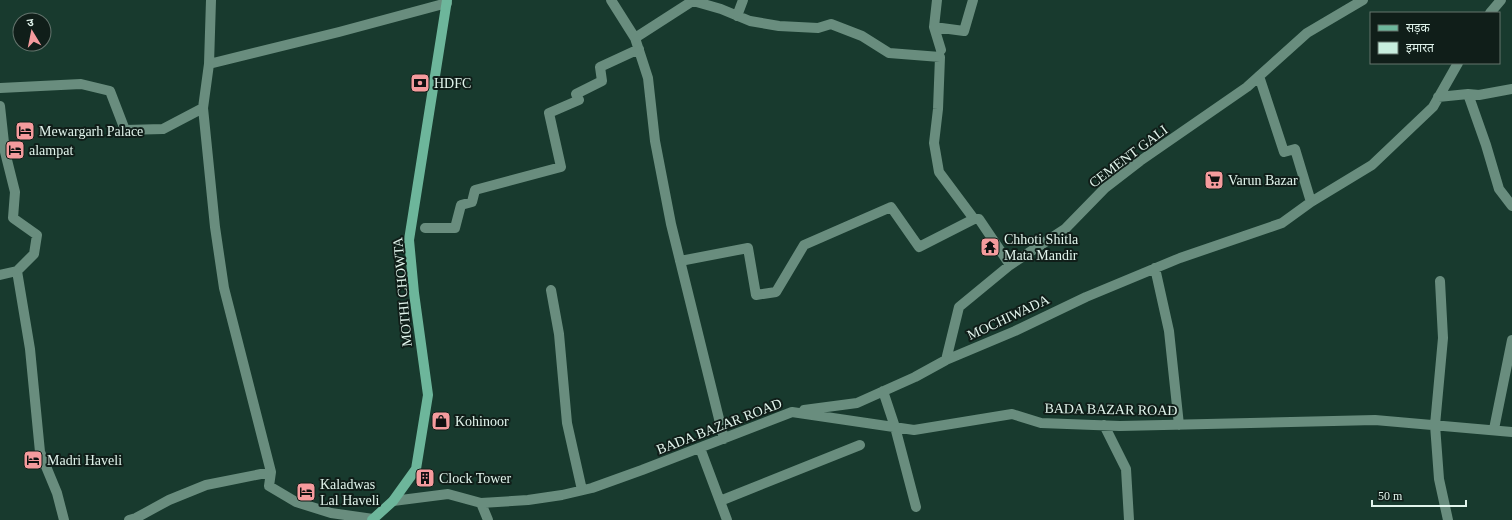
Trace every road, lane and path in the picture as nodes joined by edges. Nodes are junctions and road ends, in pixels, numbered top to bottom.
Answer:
1 (211, 0) edge
2 (611, 0) edge
3 (743, 0) edge
4 (937, 0) edge
5 (973, 0) edge
6 (1363, 0) edge
7 (1501, 0) edge
8 (693, 1) edge
9 (447, 2) edge
10 (1491, 12) edge
11 (737, 16) junction
12 (934, 27) junction
13 (635, 38) junction
14 (639, 49) junction
15 (941, 54) junction
16 (209, 64) junction
17 (1457, 64) edge
18 (1259, 76) junction
19 (0, 88) edge
20 (1512, 89) edge
21 (1468, 94) junction
22 (1438, 97) junction
23 (0, 106) edge
24 (203, 108) junction
25 (2, 152) edge
26 (1311, 202) junction
27 (1512, 206) edge
28 (974, 219) junction
29 (425, 228) dead end
30 (680, 261) junction
31 (1010, 265) junction
32 (1155, 268) junction
33 (17, 271) junction
34 (0, 275) edge
35 (1440, 281) dead end
36 (551, 290) dead end
37 (1512, 340) edge
38 (946, 360) junction
39 (883, 391) junction
40 (792, 412) junction
41 (1104, 425) junction
42 (1179, 425) junction
43 (1435, 425) junction
44 (895, 427) junction
45 (1494, 429) junction
46 (1512, 432) edge
47 (724, 439) junction
48 (860, 444) dead end
49 (700, 448) junction
50 (271, 472) junction
51 (582, 490) junction
52 (393, 501) junction
53 (720, 501) junction
54 (481, 503) junction
55 (916, 507) dead end
56 (373, 519) edge
57 (64, 520) edge
58 (129, 520) edge
59 (488, 520) edge
60 (727, 520) edge
61 (1130, 520) edge
62 (1448, 520) edge

1 - 16 street
2 - 13 street
3 - 11 street
4 - 12 street
5 - 12 street
6 - 18 street, CEMENT GALI
7 - 10 street
8 - 11 street
8 - 13 street
9 - 16 street
9 - 52 main road, MOTHI CHOWTA
11 - 15 street
12 - 15 street
13 - 14 street
14 - 29 street
14 - 30 street
15 - 28 street
16 - 24 street
17 - 22 street, MOCHIWADA
18 - 26 street
18 - 31 street, CEMENT GALI
19 - 24 street
20 - 21 street
21 - 22 street
21 - 27 street
22 - 26 street, MOCHIWADA
23 - 25 street
24 - 50 street
25 - 33 street
26 - 32 street, MOCHIWADA
28 - 30 street
28 - 31 street
30 - 47 street
31 - 38 street, CEMENT GALI
32 - 38 street, MOCHIWADA
32 - 42 street
33 - 34 street
33 - 57 street
35 - 43 street
36 - 51 street
37 - 45 street
38 - 39 street, MOCHIWADA
39 - 40 street, MOCHIWADA
39 - 44 street
40 - 44 street, BADA BAZAR ROAD
40 - 47 street, BADA BAZAR ROAD
41 - 42 street, BADA BAZAR ROAD
41 - 44 street, BADA BAZAR ROAD
41 - 61 street
42 - 43 street, BADA BAZAR ROAD
43 - 45 street, BADA BAZAR ROAD
43 - 62 street
44 - 55 street
45 - 46 street, BADA BAZAR ROAD
47 - 49 street, BADA BAZAR ROAD
48 - 53 street
49 - 51 street, BADA BAZAR ROAD
49 - 53 street
50 - 56 street
50 - 58 street
51 - 54 street, BADA BAZAR ROAD
52 - 54 street, BADA BAZAR ROAD
52 - 56 main road, MOTHI CHOWTA
53 - 60 street
54 - 59 street

